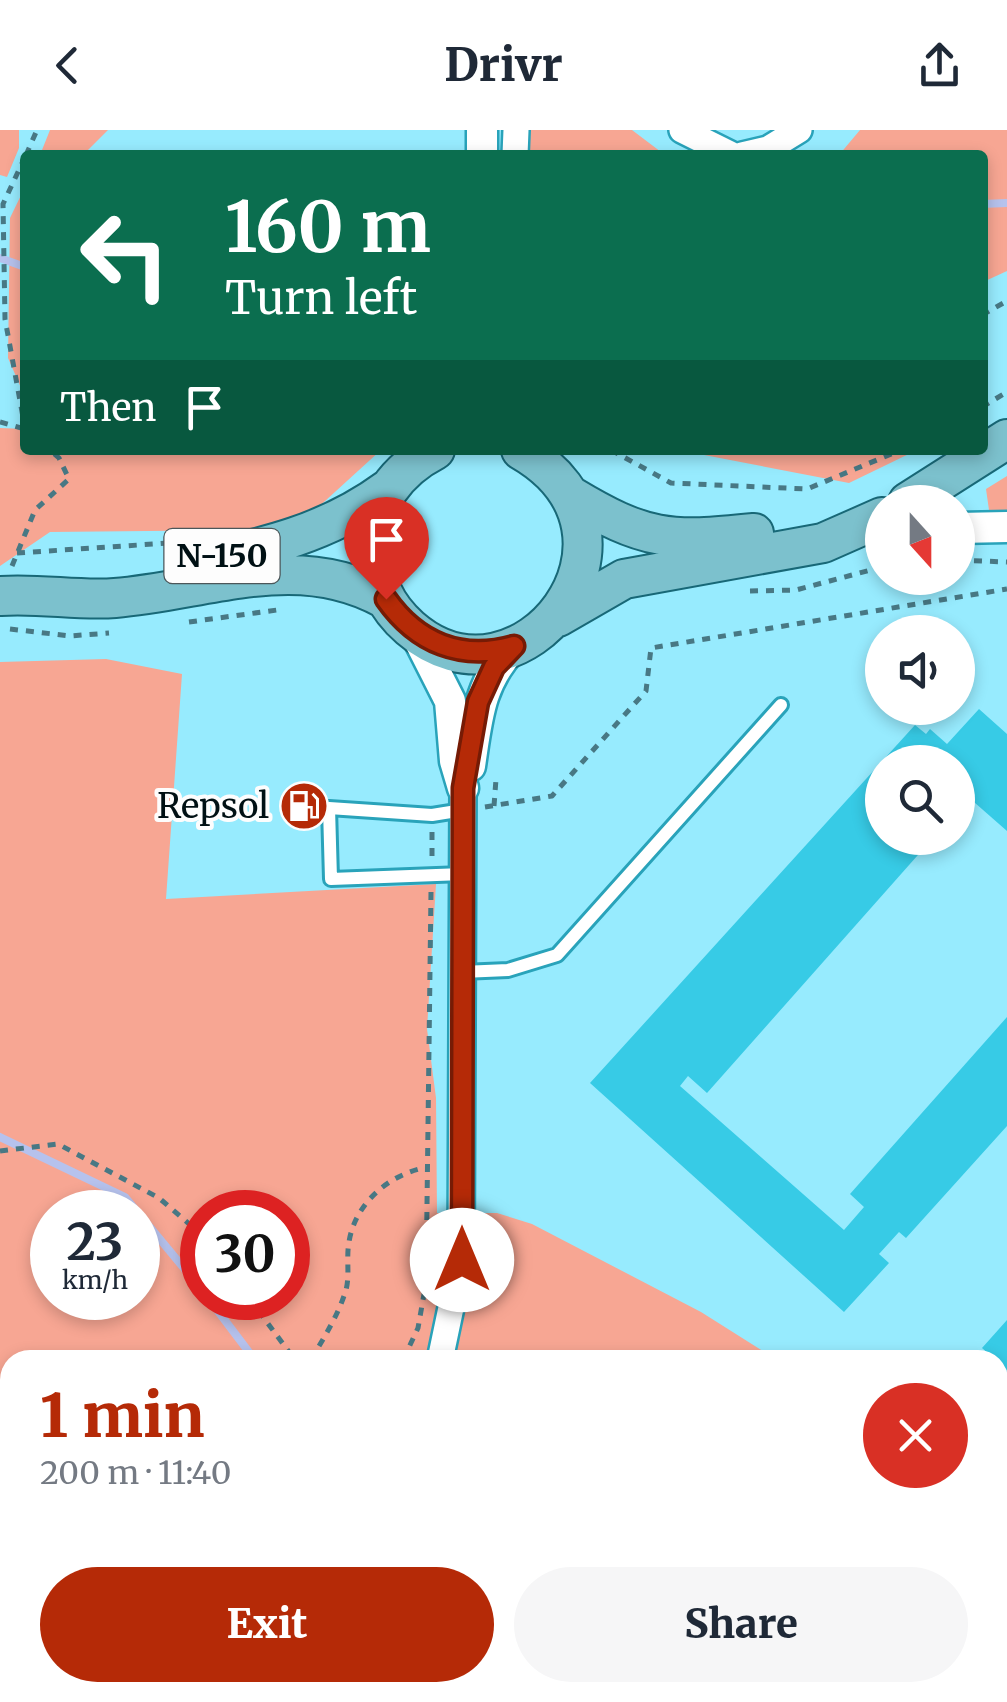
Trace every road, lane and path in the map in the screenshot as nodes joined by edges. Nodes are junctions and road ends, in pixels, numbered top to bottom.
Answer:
1 (682, 130) edge
2 (793, 132) edge
3 (722, 150) edge
4 (764, 150) edge
5 (20, 166) edge
6 (2, 202) edge
7 (20, 401) edge
8 (56, 455) edge
9 (426, 455) edge
10 (533, 455) edge
11 (621, 455) edge
12 (889, 455) edge
13 (982, 455) edge
14 (935, 485) edge
15 (388, 489) junction
16 (571, 496) junction
17 (865, 517) edge
18 (865, 523) edge
19 (1007, 527) edge
20 (975, 528) edge
21 (975, 561) edge
22 (1007, 562) edge
23 (865, 572) edge
24 (3, 588) edge
25 (1007, 589) edge
26 (747, 591) dead end
27 (44, 593) junction
28 (386, 599) junction
29 (556, 618) junction
30 (0, 626) edge
31 (416, 632) junction
32 (70, 636) dead end
33 (514, 646) junction
34 (780, 705) dead end
35 (496, 774) dead end
36 (463, 799) junction
37 (494, 806) junction
38 (463, 874) junction
39 (462, 972) junction
40 (0, 1151) edge
41 (462, 1162) junction
42 (180, 1216) edge
43 (265, 1320) edge
44 (288, 1350) edge
45 (317, 1350) edge
46 (442, 1350) edge

1 - 3 street
2 - 4 street
5 - 6 path
6 - 7 path
8 - 24 path
9 - 15 main road, N-150
10 - 16 main road, N-150
11 - 12 path
13 - 14 main road, N-150
15 - 27 main road, N-150
15 - 28 main road, N-150
16 - 17 main road, N-150
16 - 29 main road, N-150
18 - 29 main road, N-150
19 - 20 street
21 - 22 path
23 - 26 path
24 - 27 main road, N-150
25 - 37 path
27 - 28 main road, N-150
28 - 31 main road, N-150
29 - 33 main road, N-150
30 - 32 path
31 - 33 main road, N-150
31 - 36 street
33 - 36 street
34 - 39 lane
35 - 37 path
36 - 37 path
36 - 38 street
36 - 38 lane
38 - 39 street
39 - 41 street
40 - 42 path
41 - 45 path
41 - 46 street
43 - 44 path

